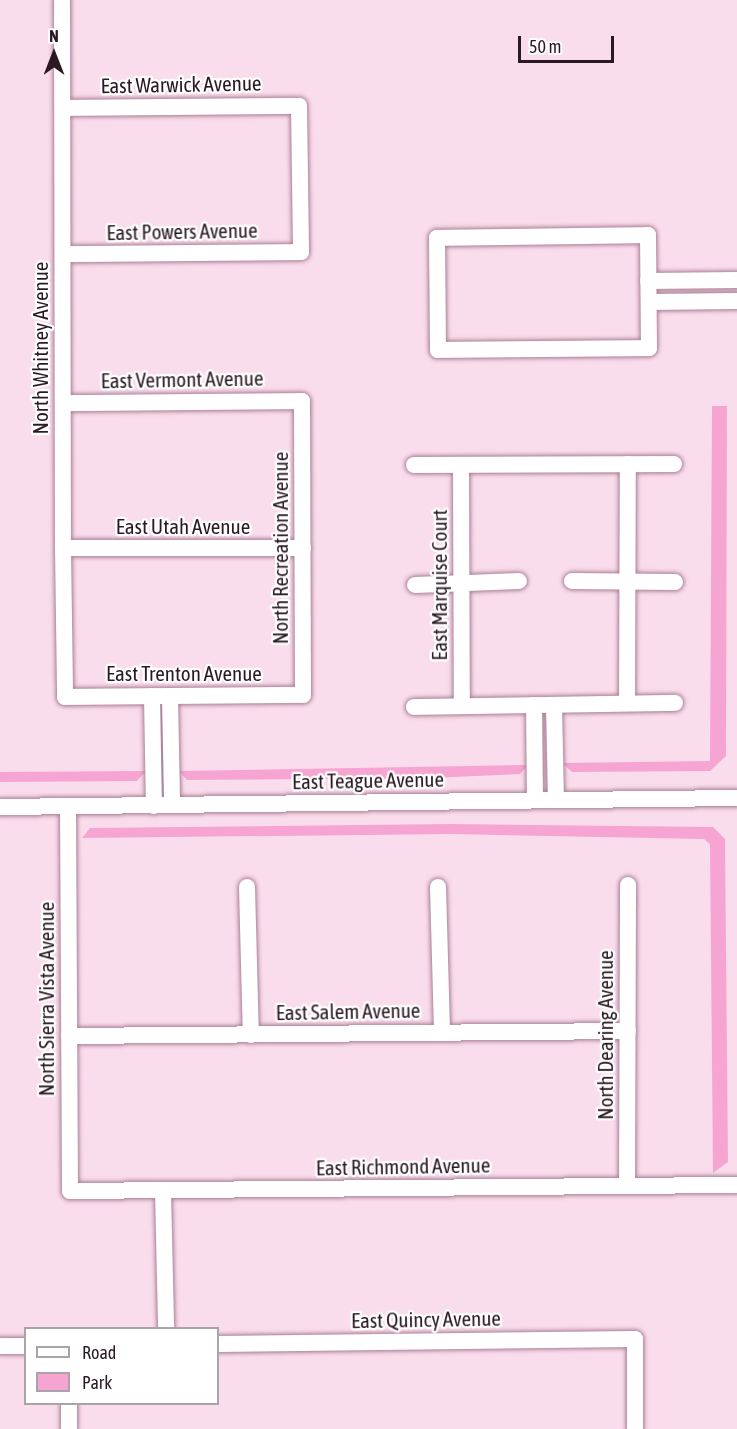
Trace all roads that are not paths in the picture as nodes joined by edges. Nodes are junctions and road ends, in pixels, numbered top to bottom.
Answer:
1 (62, 0) edge
2 (63, 108) junction
3 (301, 252) joint
4 (63, 254) junction
5 (686, 280) junction
6 (737, 280) edge
7 (648, 281) junction
8 (649, 302) junction
9 (687, 302) junction
10 (737, 302) edge
11 (302, 400) joint
12 (63, 403) junction
13 (628, 464) junction
14 (674, 464) dead end
15 (414, 465) dead end
16 (461, 465) junction
17 (63, 548) junction
18 (303, 548) junction
19 (519, 581) dead end
20 (572, 582) dead end
21 (628, 582) junction
22 (675, 582) dead end
23 (461, 583) junction
24 (415, 585) dead end
25 (303, 695) joint
26 (152, 696) junction
27 (170, 696) junction
28 (65, 697) joint
29 (675, 703) dead end
30 (627, 704) junction
31 (534, 705) junction
32 (554, 705) junction
33 (462, 706) junction
34 (414, 707) dead end
35 (555, 743) junction
36 (534, 744) junction
37 (737, 798) edge
38 (535, 800) junction
39 (556, 800) junction
40 (172, 805) junction
41 (154, 806) junction
42 (0, 807) edge
43 (68, 807) junction
44 (628, 885) dead end
45 (438, 886) dead end
46 (247, 887) dead end
47 (628, 1031) junction
48 (442, 1033) junction
49 (251, 1035) junction
50 (69, 1036) junction
51 (737, 1185) edge
52 (627, 1186) junction
53 (70, 1191) joint
54 (163, 1191) junction
55 (166, 1327) edge
56 (219, 1344) edge
57 (0, 1346) edge
58 (24, 1346) edge
59 (69, 1405) edge
60 (69, 1429) edge
61 (635, 1429) edge

1 - 2 street, North Whitney Avenue
2 - 3 street, East Warwick Avenue
2 - 4 street, North Whitney Avenue
3 - 4 street, East Powers Avenue
4 - 12 street, North Whitney Avenue
5 - 6 street
5 - 7 street
5 - 9 street
7 - 8 street
7 - 8 street
8 - 9 street
9 - 10 street
11 - 12 street, East Vermont Avenue
11 - 18 street, North Recreation Avenue
12 - 17 street, North Whitney Avenue
13 - 14 street
13 - 16 street
13 - 21 street
15 - 16 street
16 - 23 street, East Marquise Court
17 - 18 street, East Utah Avenue
17 - 28 street, North Whitney Avenue
18 - 25 street, North Recreation Avenue
19 - 23 street
20 - 21 street
21 - 22 street
21 - 30 street
23 - 24 street
23 - 33 street, East Marquise Court
25 - 27 street, East Trenton Avenue
26 - 27 street, East Trenton Avenue
26 - 28 street, East Trenton Avenue
26 - 41 street
27 - 40 street
29 - 30 street
30 - 32 street
31 - 32 street
31 - 33 street
31 - 36 street
32 - 35 street
33 - 34 street
35 - 36 street
35 - 39 street
36 - 38 street
37 - 39 street, East Teague Avenue
38 - 39 street, East Teague Avenue
38 - 40 street, East Teague Avenue
40 - 41 street, East Teague Avenue
41 - 43 street, East Teague Avenue
42 - 43 street, East Teague Avenue
43 - 50 street, North Sierra Vista Avenue
44 - 47 street, North Dearing Avenue
45 - 48 street
46 - 49 street
47 - 48 street, East Salem Avenue
47 - 52 street, North Dearing Avenue
48 - 49 street, East Salem Avenue
49 - 50 street, East Salem Avenue
50 - 53 street, North Sierra Vista Avenue
51 - 52 street, East Richmond Avenue
52 - 54 street, East Richmond Avenue
53 - 54 street, East Richmond Avenue
54 - 55 street
56 - 61 street, East Quincy Avenue
57 - 58 street
59 - 60 street

